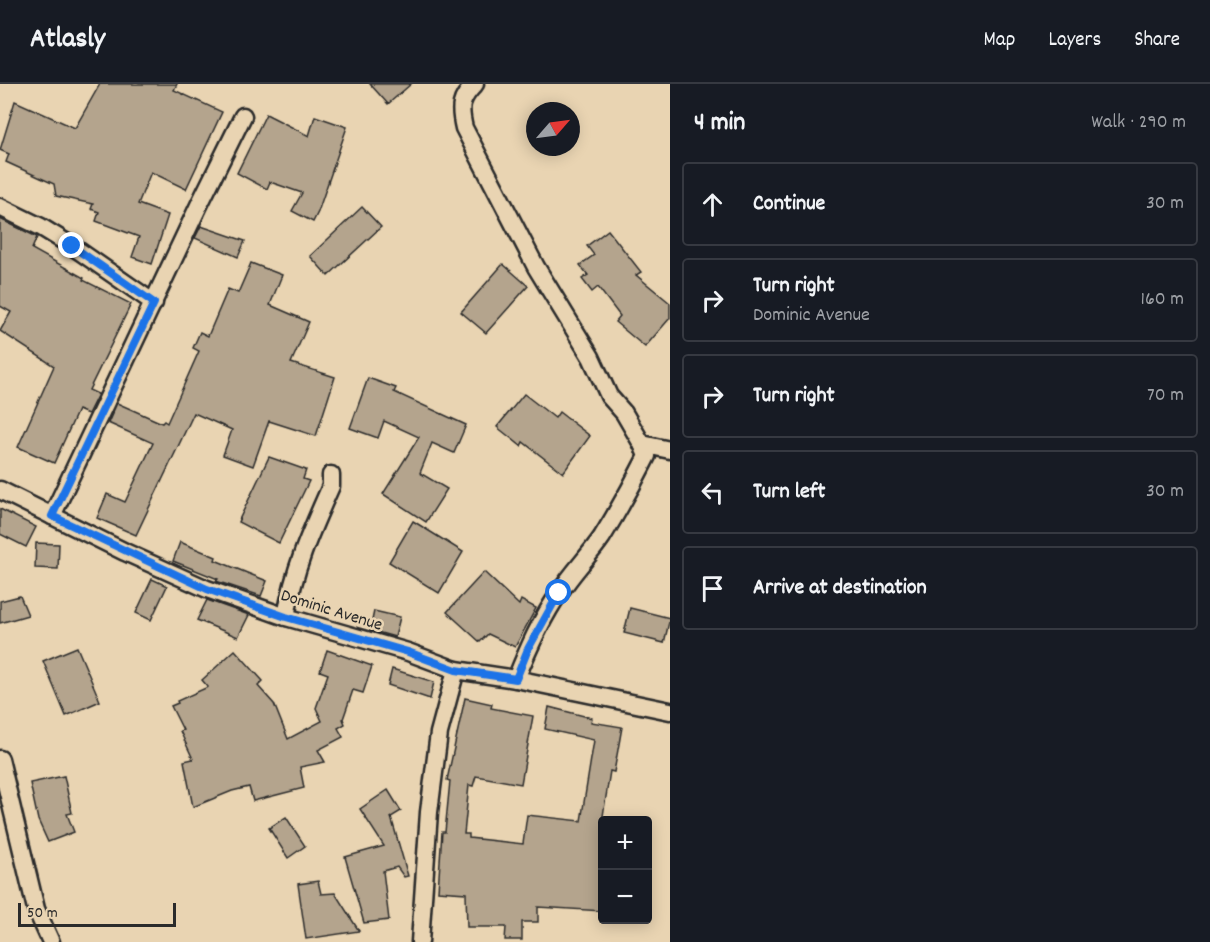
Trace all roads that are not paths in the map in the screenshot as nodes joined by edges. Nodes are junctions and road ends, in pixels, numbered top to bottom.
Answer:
1 (475, 84) edge
2 (243, 116) dead end
3 (0, 207) edge
4 (154, 303) junction
5 (642, 444) junction
6 (670, 450) edge
7 (332, 476) dead end
8 (0, 490) edge
9 (52, 516) junction
10 (286, 617) junction
11 (456, 670) junction
12 (516, 679) junction
13 (670, 711) edge
14 (0, 759) edge
15 (51, 942) edge
16 (420, 942) edge

1 - 5 street
2 - 4 street
3 - 4 street
4 - 9 street
5 - 6 street
5 - 12 street
7 - 10 street
8 - 9 street, Dominic Avenue
9 - 10 street, Dominic Avenue
10 - 11 street, Dominic Avenue
11 - 12 street, Dominic Avenue
11 - 16 street
12 - 13 street, Dominic Avenue
14 - 15 street

